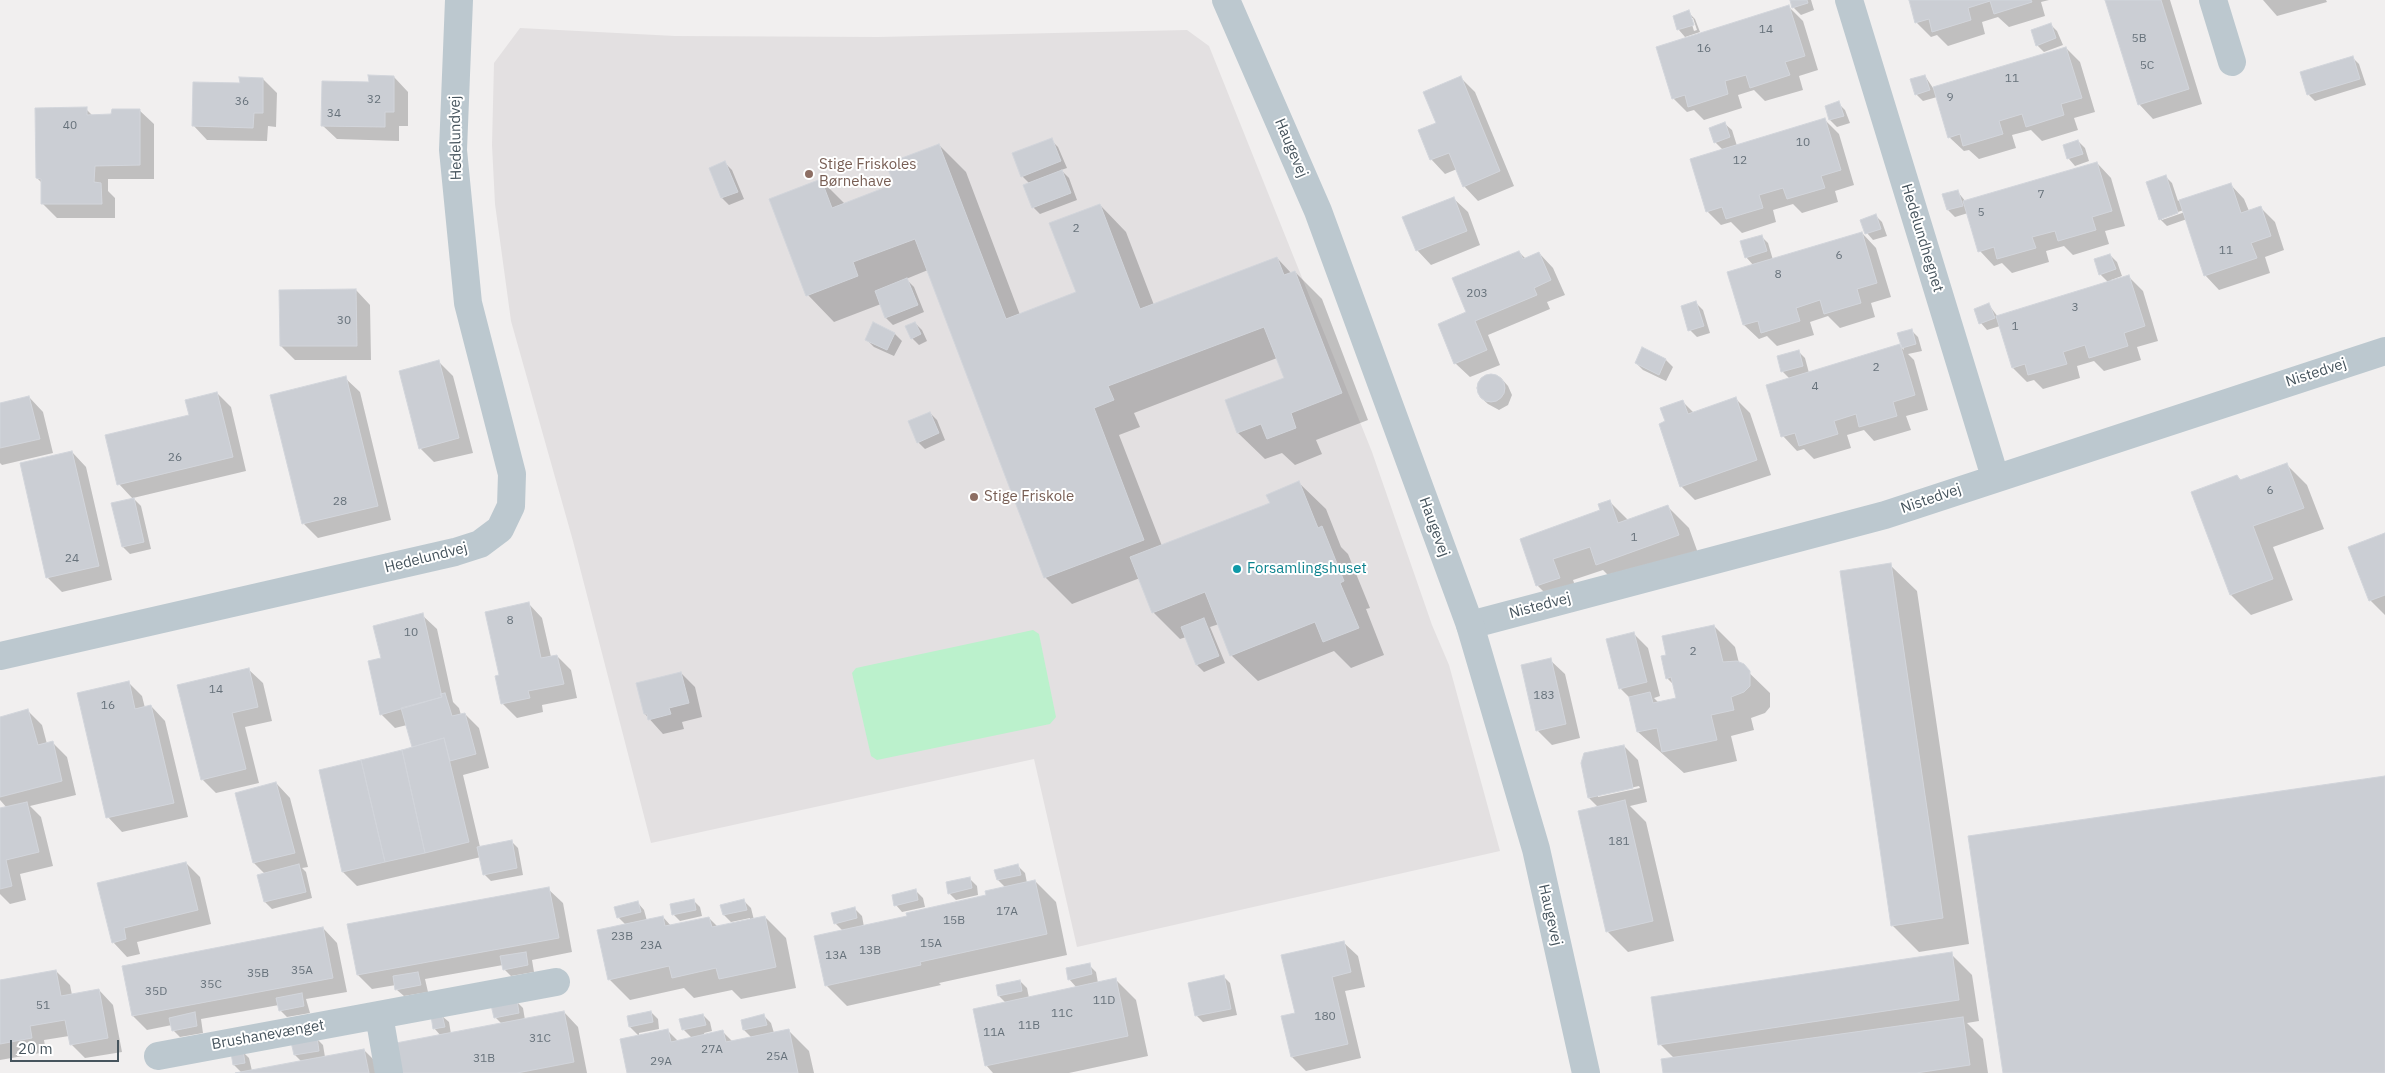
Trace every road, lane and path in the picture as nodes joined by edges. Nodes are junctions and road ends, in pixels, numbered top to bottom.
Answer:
1 (459, 0) edge
2 (1226, 0) edge
3 (1849, 0) edge
4 (2213, 0) edge
5 (2232, 62) dead end
6 (2385, 351) edge
7 (1995, 477) junction
8 (1470, 625) junction
9 (0, 656) edge
10 (556, 982) dead end
11 (379, 1015) junction
12 (158, 1056) dead end
13 (389, 1073) edge
14 (1586, 1073) edge

1 - 9 street, Hedelundvej
2 - 8 street, Haugevej
3 - 7 street, Hedelundhegnet
4 - 5 street
6 - 7 street, Nistedvej
7 - 8 street, Nistedvej
8 - 14 street, Haugevej
10 - 11 street, Brushanevænget
11 - 12 street, Brushanevænget
11 - 13 street

